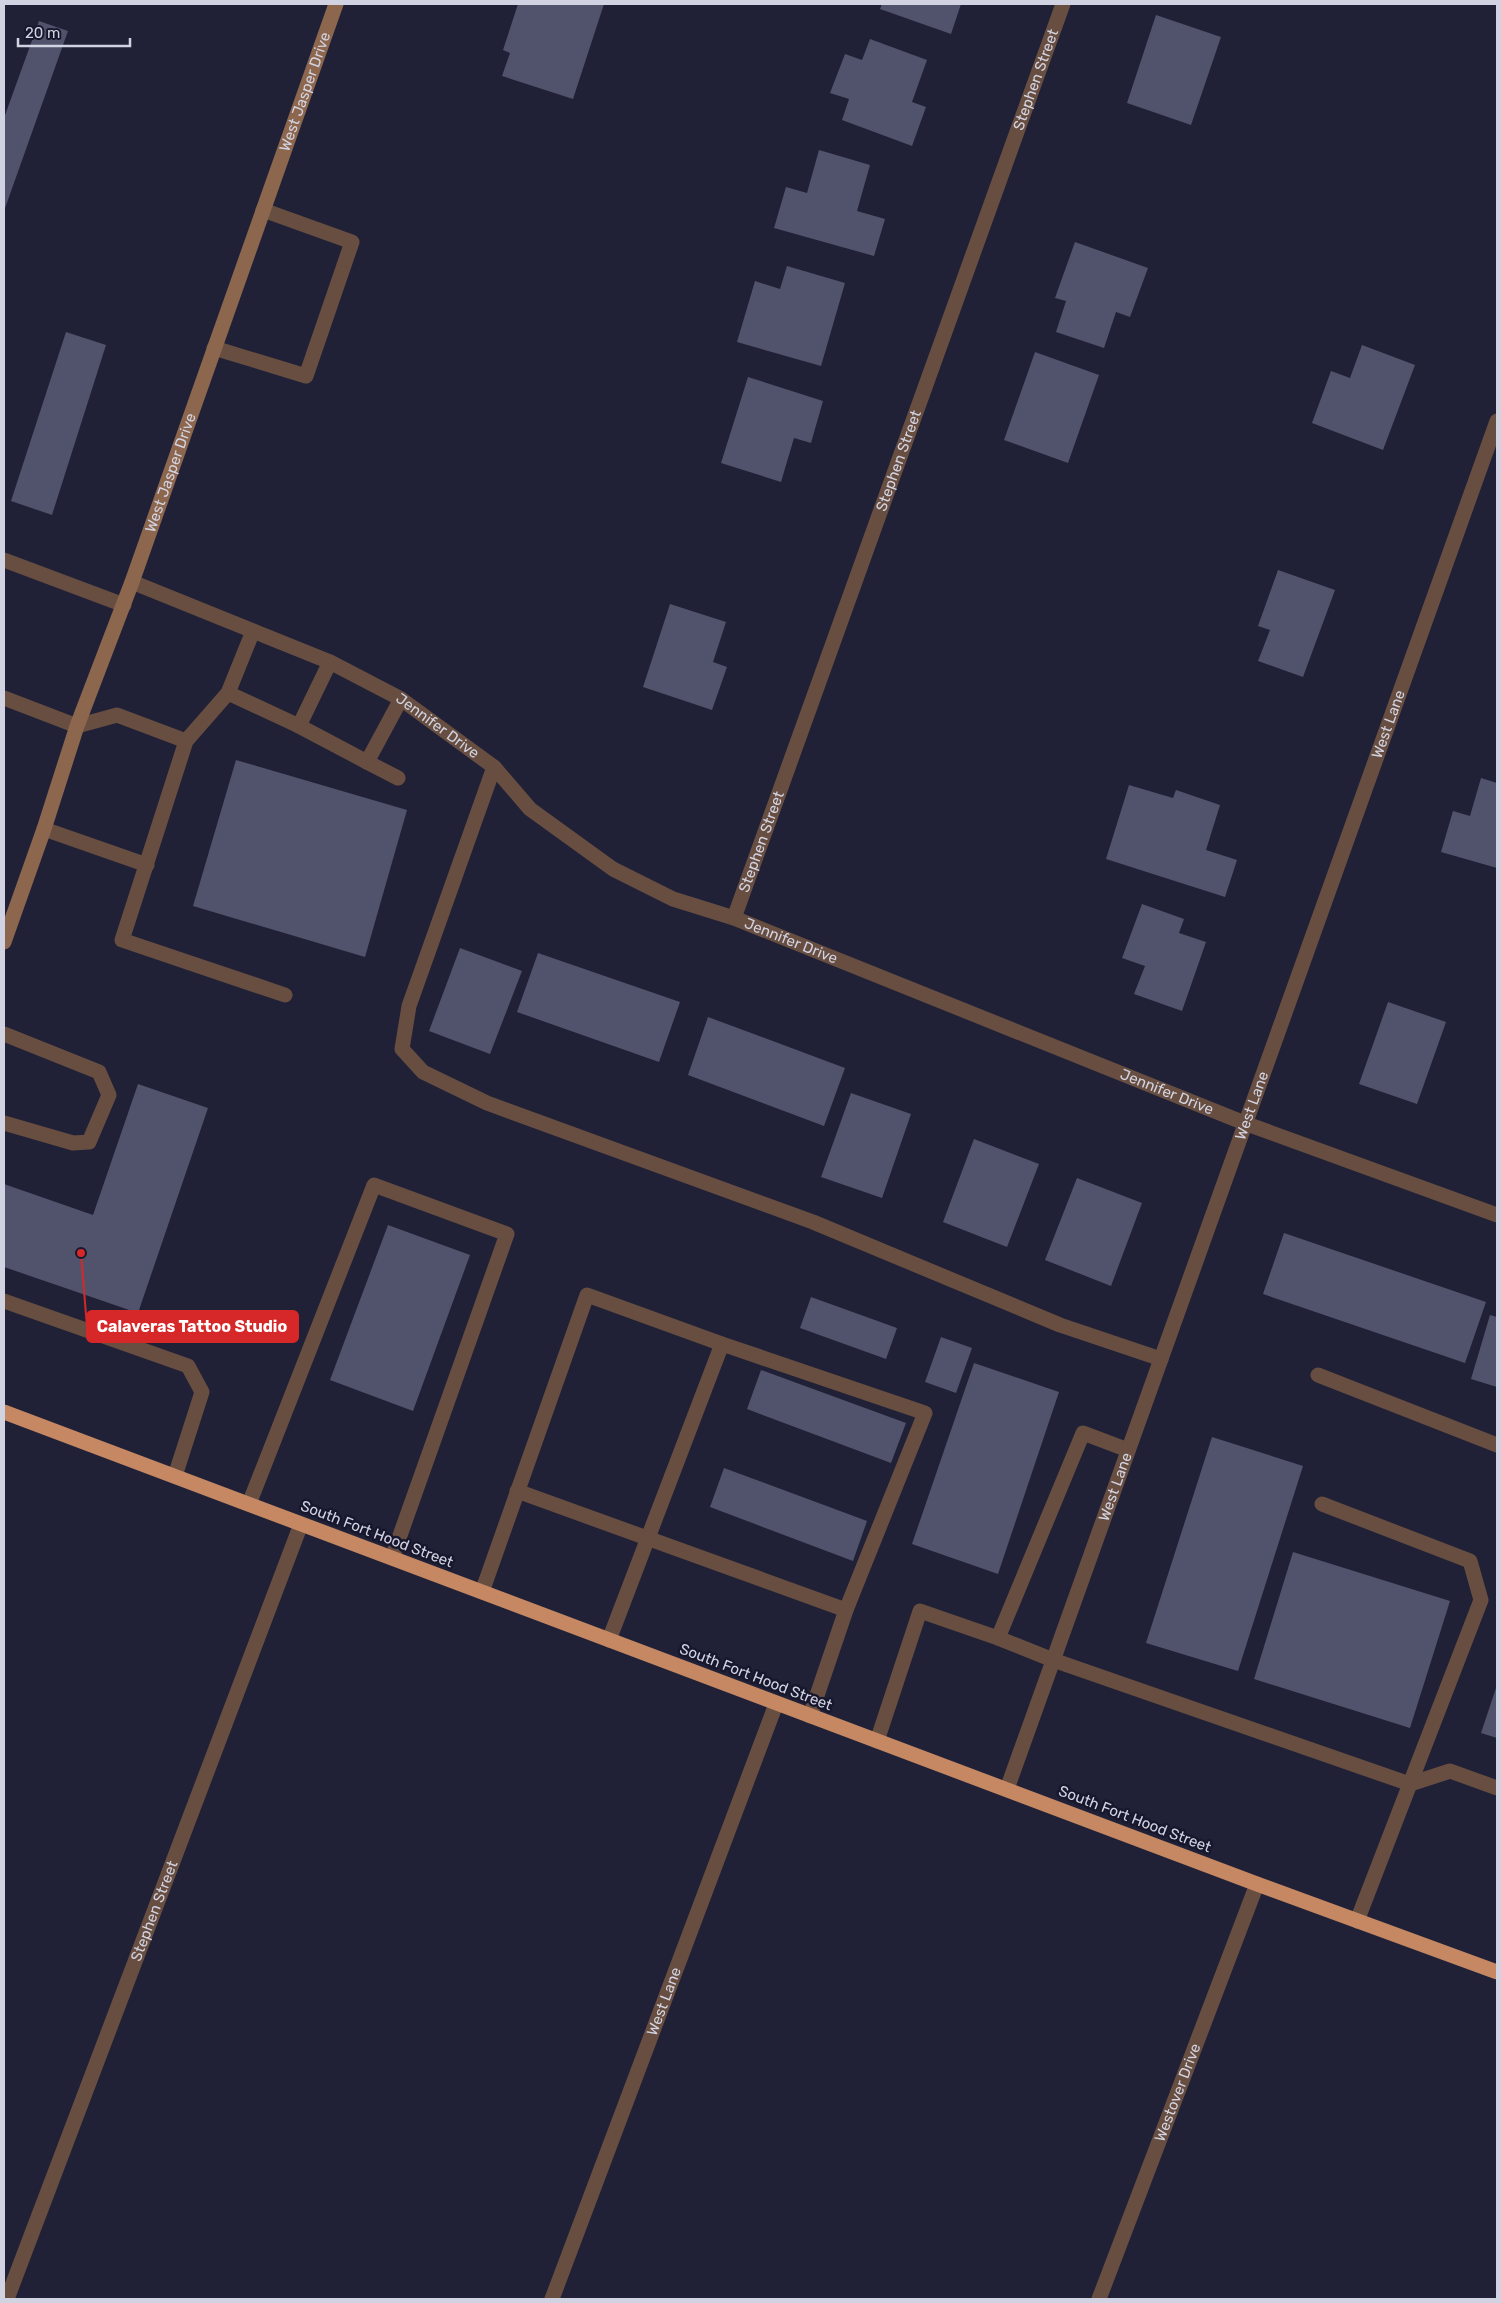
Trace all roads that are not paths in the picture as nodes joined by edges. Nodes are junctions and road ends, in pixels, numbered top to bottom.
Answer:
1 (336, 4) edge
2 (1063, 4) edge
3 (264, 210) junction
4 (214, 348) junction
5 (1497, 421) edge
6 (4, 560) edge
7 (132, 582) junction
8 (124, 605) junction
9 (253, 631) junction
10 (330, 662) junction
11 (228, 693) junction
12 (4, 698) edge
13 (401, 699) junction
14 (77, 726) junction
15 (299, 726) junction
16 (186, 741) junction
17 (367, 762) junction
18 (494, 767) junction
19 (398, 778) dead end
20 (44, 829) junction
21 (147, 865) junction
22 (734, 918) junction
23 (4, 942) edge
24 (285, 995) dead end
25 (4, 1034) edge
26 (4, 1123) edge
27 (1247, 1124) junction
28 (1497, 1215) edge
29 (4, 1300) edge
30 (722, 1344) junction
31 (1161, 1359) junction
32 (1318, 1375) dead end
33 (4, 1412) edge
34 (1497, 1445) edge
35 (1128, 1450) junction
36 (175, 1476) junction
37 (517, 1491) junction
38 (249, 1504) junction
39 (1322, 1504) dead end
40 (301, 1524) junction
41 (648, 1538) junction
42 (392, 1558) junction
43 (482, 1592) junction
44 (846, 1610) junction
45 (998, 1638) junction
46 (609, 1640) junction
47 (1053, 1660) junction
48 (776, 1704) junction
49 (810, 1716) junction
50 (877, 1741) junction
51 (1410, 1784) junction
52 (1497, 1788) edge
53 (1008, 1789) junction
54 (1257, 1884) junction
55 (1357, 1921) junction
56 (1497, 1972) edge
57 (7, 2299) edge
58 (552, 2299) edge
59 (1098, 2299) edge

1 - 3 street, West Jasper Drive
2 - 22 street, Stephen Street
3 - 4 street, West Jasper Drive
3 - 4 street
4 - 7 street, West Jasper Drive
5 - 27 street, West Lane
6 - 8 street
7 - 8 street, West Jasper Drive
7 - 9 street, Jennifer Drive
8 - 14 street, West Jasper Drive
9 - 10 street, Jennifer Drive
9 - 11 street
10 - 13 street, Jennifer Drive
10 - 15 street
11 - 15 street
11 - 16 street
12 - 14 street
13 - 17 street
13 - 18 street, Jennifer Drive
14 - 16 street
14 - 20 street, West Jasper Drive
15 - 17 street
16 - 21 street
17 - 19 street
18 - 22 street, Jennifer Drive
18 - 31 street
20 - 21 street
20 - 23 street, West Jasper Drive
21 - 24 street
22 - 27 street, Jennifer Drive
25 - 26 street
27 - 28 street, Jennifer Drive
27 - 31 street, West Lane
29 - 36 street
30 - 37 street
30 - 41 street
30 - 44 street
31 - 35 street, West Lane
32 - 34 street
33 - 36 highway, South Fort Hood Street
35 - 45 street
35 - 47 street, West Lane
36 - 38 highway, South Fort Hood Street
37 - 41 street
37 - 43 street
38 - 40 highway, South Fort Hood Street
38 - 42 street
39 - 51 street
40 - 42 highway, South Fort Hood Street
40 - 57 street, Stephen Street
41 - 44 street
41 - 46 street
42 - 43 highway, South Fort Hood Street
43 - 46 highway, South Fort Hood Street
44 - 49 street
45 - 47 street
45 - 50 street
46 - 48 highway, South Fort Hood Street
47 - 51 street
47 - 53 street, West Lane
48 - 49 highway, South Fort Hood Street
48 - 58 street, West Lane
49 - 50 highway, South Fort Hood Street
50 - 53 highway, South Fort Hood Street
51 - 52 street
51 - 55 street
53 - 54 highway, South Fort Hood Street
54 - 55 highway, South Fort Hood Street
54 - 59 street, Westover Drive
55 - 56 highway, South Fort Hood Street

